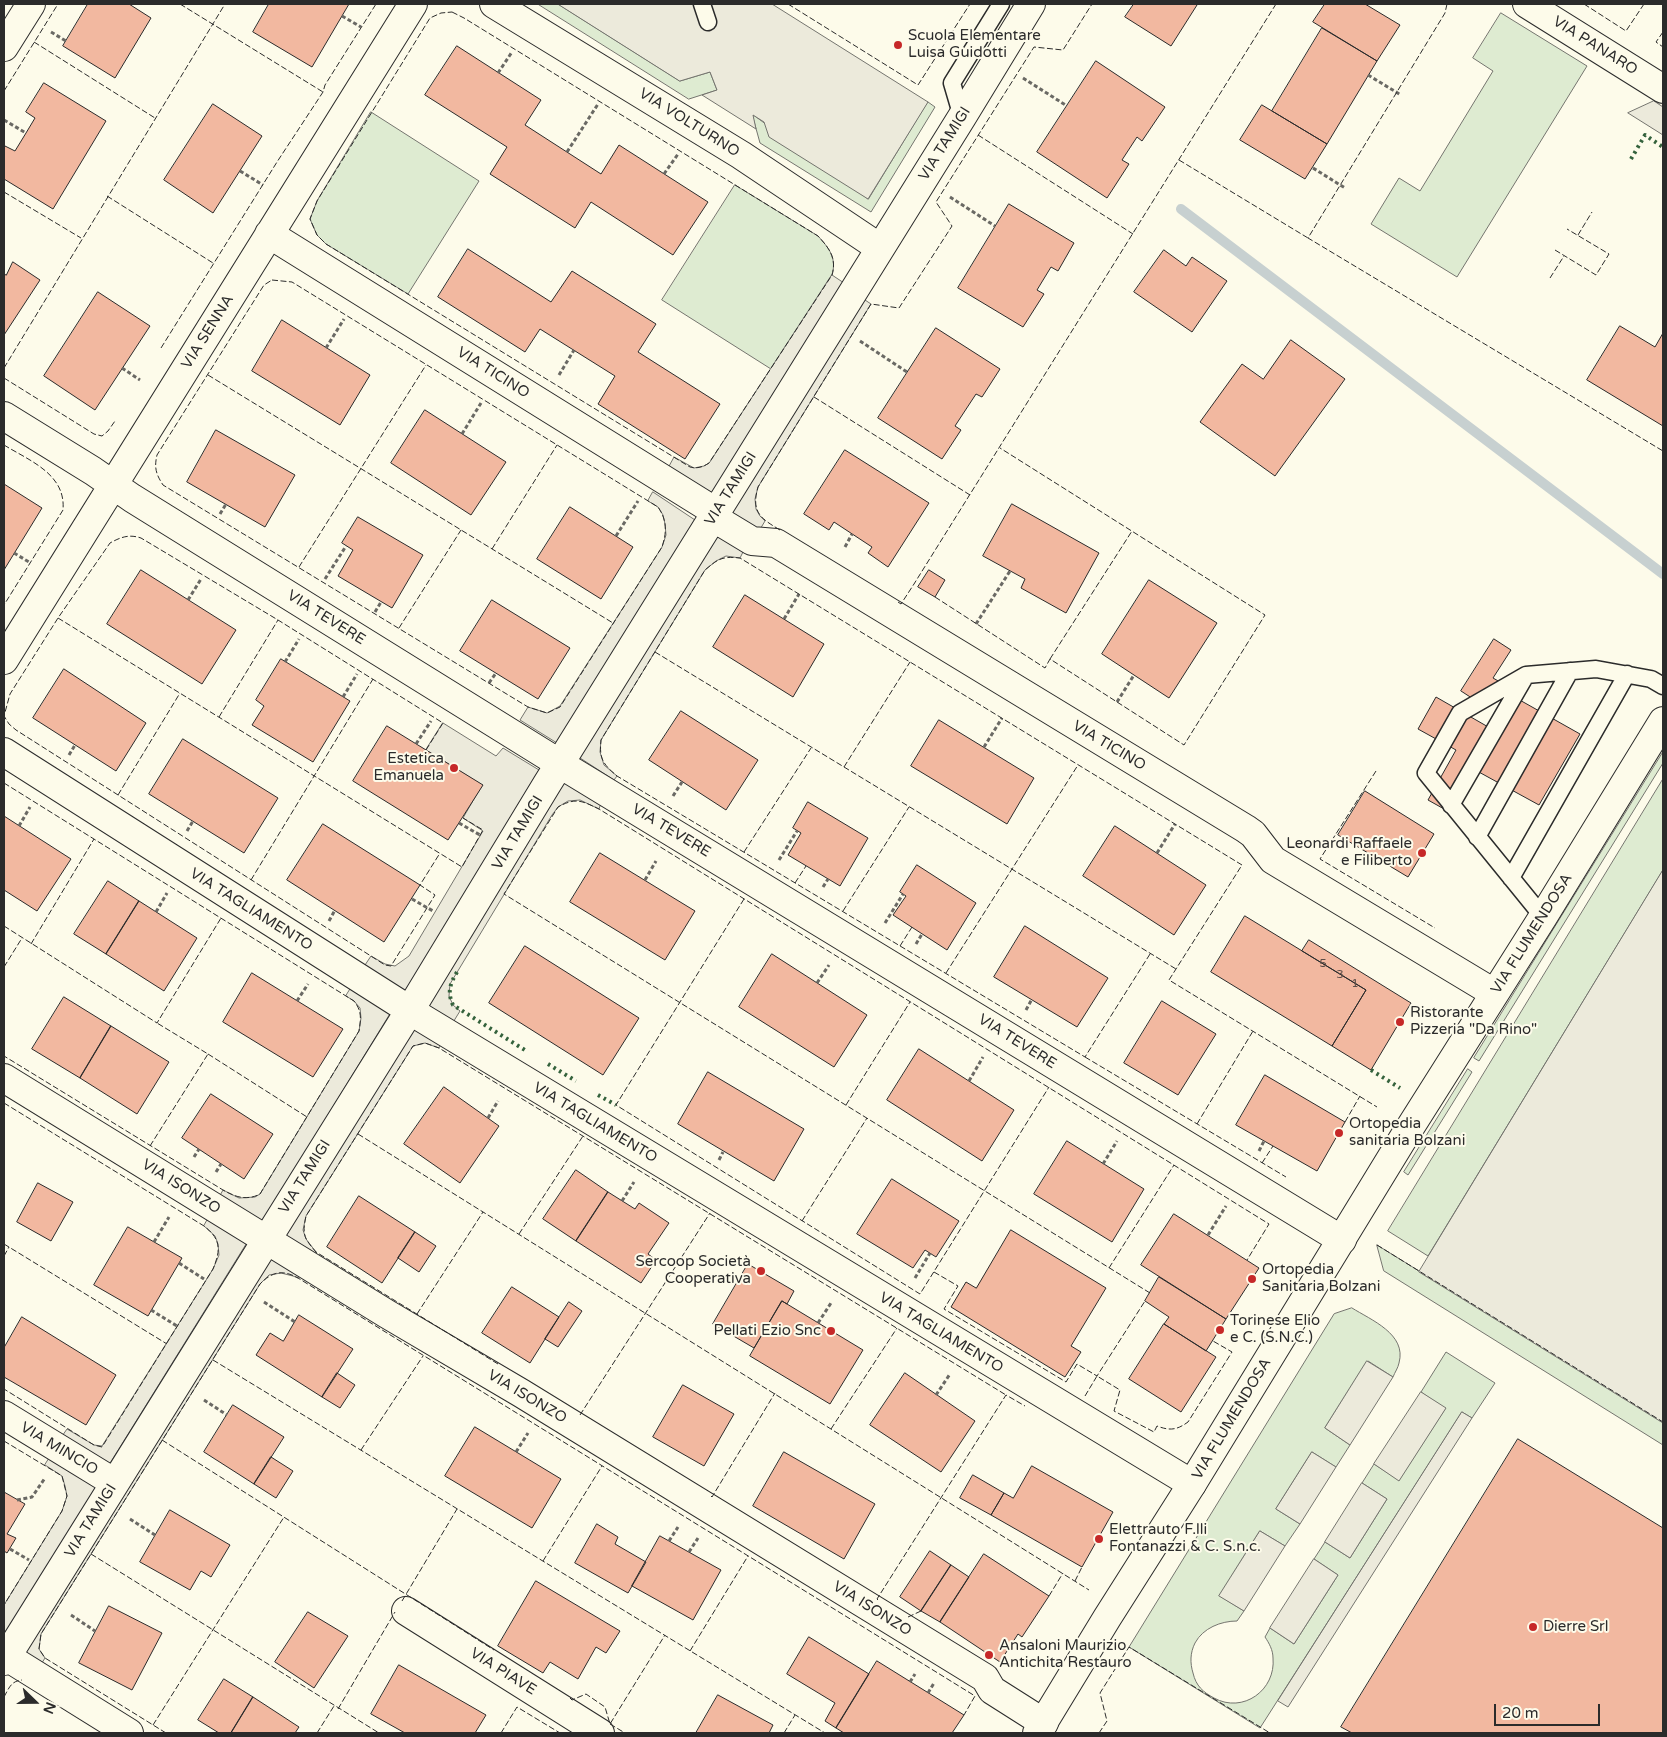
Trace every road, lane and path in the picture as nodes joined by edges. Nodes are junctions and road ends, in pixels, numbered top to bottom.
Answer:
1 (31, 4) edge
2 (413, 4) edge
3 (494, 4) edge
4 (702, 4) edge
5 (1001, 4) edge
6 (1031, 4) edge
7 (1527, 4) edge
8 (342, 16) dead end
9 (708, 22) dead end
10 (366, 30) dead end
11 (4, 47) edge
12 (514, 48) dead end
13 (498, 73) dead end
14 (1016, 74) dead end
15 (1368, 75) dead end
16 (1663, 89) edge
17 (1402, 95) dead end
18 (599, 102) dead end
19 (1067, 106) dead end
20 (962, 117) junction
21 (4, 120) edge
22 (26, 133) dead end
23 (680, 151) dead end
24 (567, 152) dead end
25 (1313, 168) dead end
26 (240, 171) dead end
27 (664, 174) dead end
28 (268, 188) dead end
29 (1345, 188) dead end
30 (942, 192) dead end
31 (995, 226) dead end
32 (269, 234) junction
33 (880, 248) junction
34 (346, 316) dead end
35 (860, 341) dead end
36 (326, 348) dead end
37 (574, 350) dead end
38 (122, 368) dead end
39 (907, 372) dead end
40 (554, 383) dead end
41 (146, 384) dead end
42 (483, 400) dead end
43 (4, 416) edge
44 (462, 434) dead end
45 (113, 485) junction
46 (640, 497) dead end
47 (226, 504) dead end
48 (715, 515) junction
49 (218, 518) dead end
50 (616, 536) dead end
51 (346, 546) dead end
52 (14, 553) dead end
53 (34, 565) dead end
54 (1010, 571) dead end
55 (203, 575) dead end
56 (324, 582) dead end
57 (801, 590) dead end
58 (188, 600) dead end
59 (381, 602) dead end
60 (374, 613) dead end
61 (784, 620) dead end
62 (976, 624) dead end
63 (302, 635) dead end
64 (4, 660) edge
65 (285, 662) dead end
66 (359, 671) dead end
67 (1570, 671) junction
68 (496, 673) dead end
69 (1627, 674) junction
70 (1134, 675) dead end
71 (1526, 675) junction
72 (489, 683) dead end
73 (1663, 686) edge
74 (343, 697) dead end
75 (1117, 702) dead end
76 (1005, 714) dead end
77 (434, 717) dead end
78 (1663, 721) edge
79 (416, 744) dead end
80 (984, 748) dead end
81 (4, 752) edge
82 (560, 763) junction
83 (34, 801) dead end
84 (1452, 805) junction
85 (1178, 820) dead end
86 (459, 822) dead end
87 (19, 826) dead end
88 (797, 831) dead end
89 (481, 836) dead end
90 (1477, 837) junction
91 (1157, 853) dead end
92 (778, 861) dead end
93 (1511, 878) junction
94 (171, 887) dead end
95 (903, 894) dead end
96 (412, 898) dead end
97 (156, 912) dead end
98 (435, 913) dead end
99 (1543, 917) junction
100 (883, 925) dead end
101 (313, 976) dead end
102 (1494, 993) junction
103 (298, 1001) dead end
104 (410, 1010) junction
105 (987, 1050) dead end
106 (4, 1078) edge
107 (969, 1081) dead end
108 (1117, 1140) dead end
109 (1103, 1164) dead end
110 (1230, 1200) dead end
111 (169, 1216) dead end
112 (1208, 1236) dead end
113 (266, 1239) junction
114 (1342, 1240) junction
115 (154, 1242) dead end
116 (930, 1253) dead end
117 (179, 1263) dead end
118 (915, 1279) dead end
119 (206, 1280) dead end
120 (260, 1300) dead end
121 (833, 1300) dead end
122 (152, 1310) dead end
123 (295, 1322) dead end
124 (818, 1323) dead end
125 (178, 1326) dead end
126 (952, 1371) dead end
127 (936, 1394) dead end
128 (199, 1397) dead end
129 (4, 1415) edge
130 (227, 1415) dead end
131 (529, 1431) dead end
132 (516, 1452) dead end
133 (46, 1476) dead end
134 (115, 1482) junction
135 (1192, 1484) junction
136 (17, 1500) dead end
137 (125, 1516) dead end
138 (155, 1535) dead end
139 (10, 1549) dead end
140 (30, 1561) dead end
141 (406, 1611) dead end
142 (65, 1612) dead end
143 (95, 1631) dead end
144 (5, 1659) edge
145 (1041, 1728) edge
146 (129, 1733) edge
147 (600, 1733) edge

1 - 11 street
2 - 32 street, VIA SENNA
3 - 33 street, VIA VOLTURNO
4 - 9 lane
5 - 20 lane
6 - 20 street, VIA TAMIGI
7 - 16 street, VIA PANARO
8 - 10 path
12 - 13 path
14 - 19 path
15 - 17 path
18 - 24 path
20 - 33 street, VIA TAMIGI
21 - 22 path
23 - 27 path
25 - 29 path
26 - 28 path
30 - 31 path
32 - 45 street, VIA SENNA
32 - 48 street, VIA TICINO
33 - 48 street, VIA TAMIGI
34 - 36 path
35 - 39 path
37 - 40 path
38 - 41 path
42 - 44 path
43 - 45 street, VIA TEVERE
45 - 64 street, VIA SENNA
45 - 82 street, VIA TEVERE
46 - 50 path
47 - 49 path
48 - 82 street, VIA TAMIGI
48 - 102 street, VIA TICINO
51 - 56 path
52 - 53 path
54 - 62 path
55 - 58 path
57 - 61 path
59 - 60 path
63 - 65 path
66 - 74 path
67 - 69 lane
67 - 71 lane
67 - 90 lane
68 - 72 path
69 - 73 lane
69 - 93 lane
70 - 75 path
71 - 84 lane
71 - 84 lane
76 - 80 path
77 - 79 path
78 - 99 street, VIA FLUMENDOSA
81 - 104 street, VIA TAGLIAMENTO
82 - 104 street, VIA TAMIGI
82 - 114 street, VIA TEVERE
83 - 87 path
84 - 90 lane
85 - 91 path
86 - 89 path
88 - 92 path
90 - 93 lane
93 - 99 lane
94 - 97 path
95 - 100 path
96 - 98 path
99 - 102 street, VIA FLUMENDOSA
101 - 103 path
102 - 114 street, VIA FLUMENDOSA
104 - 113 street, VIA TAMIGI
104 - 135 street, VIA TAGLIAMENTO
105 - 107 path
106 - 113 street, VIA ISONZO
108 - 109 path
110 - 112 path
111 - 115 path
113 - 134 street, VIA TAMIGI
113 - 145 street, VIA ISONZO
114 - 135 street, VIA FLUMENDOSA
116 - 118 path
117 - 119 path
120 - 123 path
121 - 124 path
122 - 125 path
126 - 127 path
128 - 130 path
129 - 134 street, VIA MINCIO
131 - 132 path
133 - 136 path
134 - 144 street, VIA TAMIGI
135 - 145 street, VIA FLUMENDOSA
137 - 138 path
139 - 140 path
141 - 147 street, VIA PIAVE
142 - 143 path
144 - 146 street

